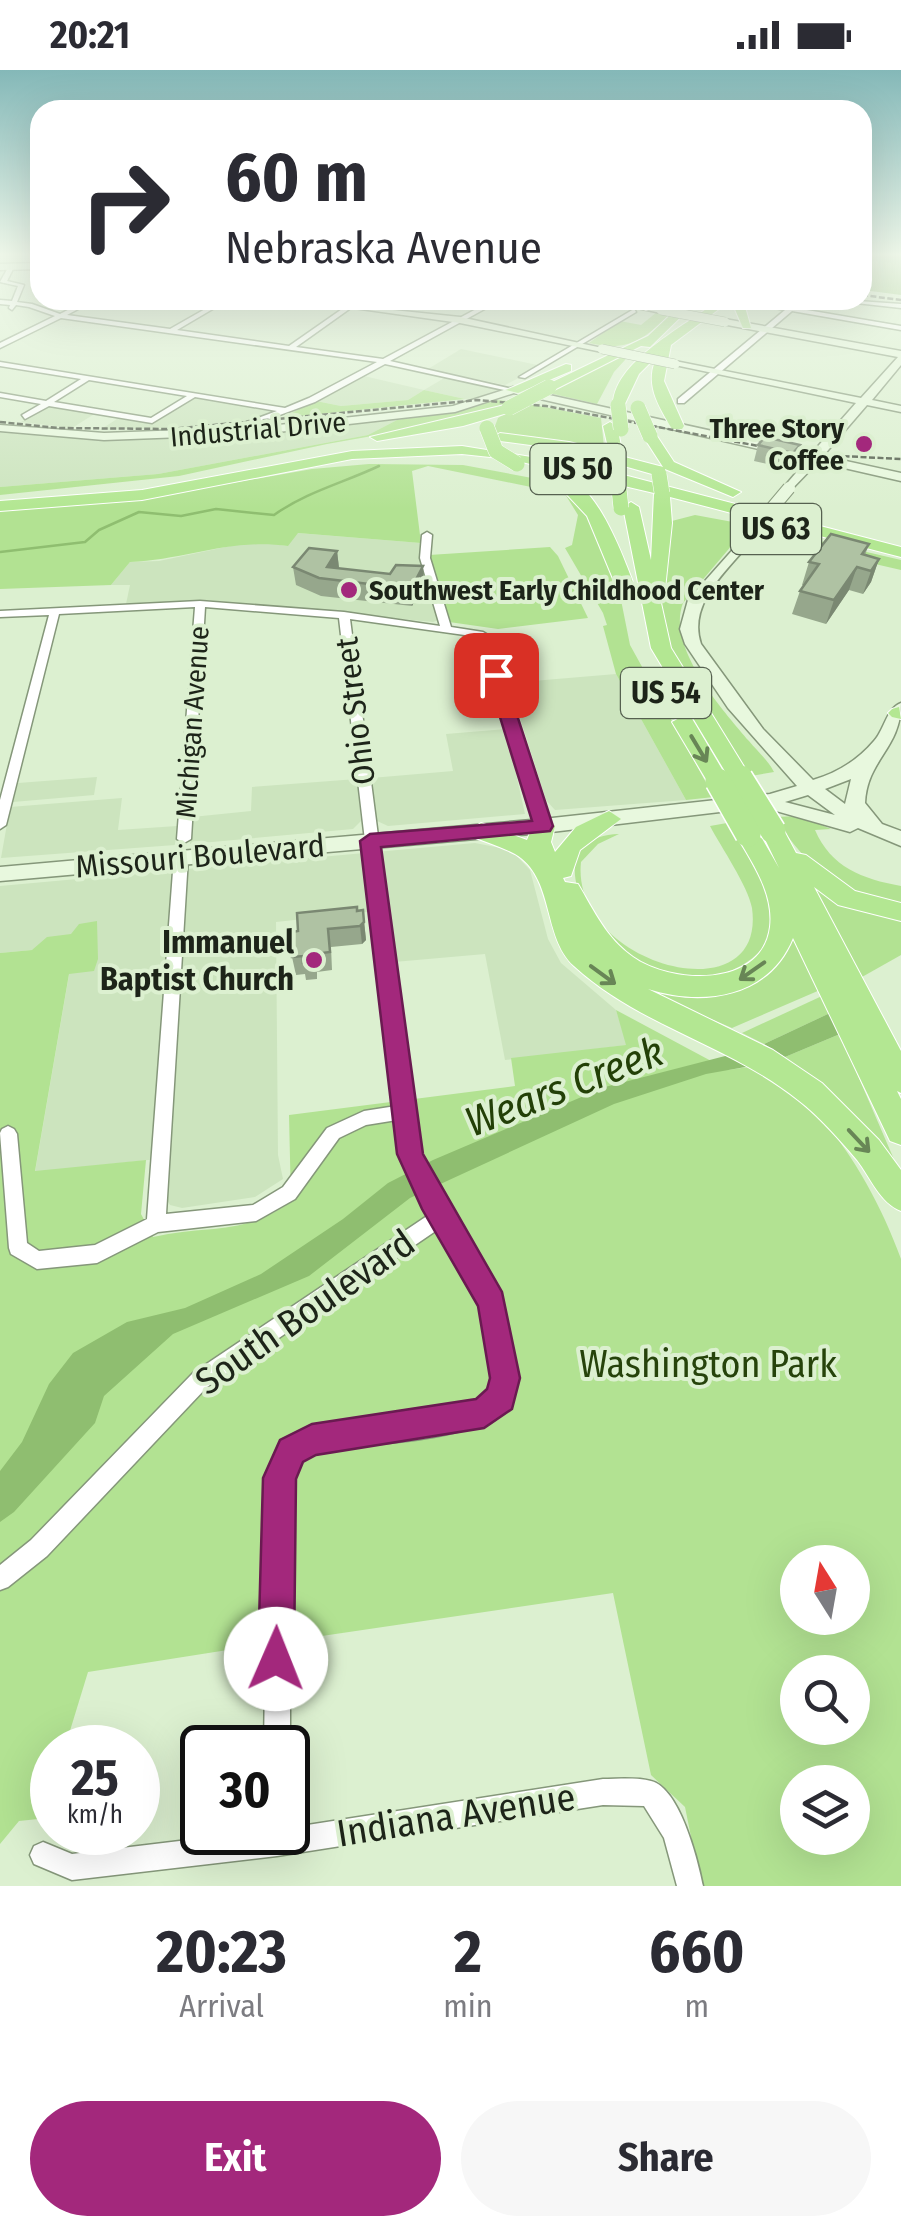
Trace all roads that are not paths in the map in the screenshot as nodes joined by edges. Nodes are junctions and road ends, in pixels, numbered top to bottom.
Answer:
1 (228, 340) edge
2 (302, 340) edge
3 (424, 340) edge
4 (556, 340) edge
5 (589, 340) edge
6 (645, 340) edge
7 (651, 340) edge
8 (673, 340) edge
9 (753, 340) edge
10 (820, 340) edge
11 (581, 345) junction
12 (665, 346) junction
13 (290, 348) junction
14 (625, 350) junction
15 (901, 356) edge
16 (384, 362) junction
17 (0, 364) edge
18 (715, 372) junction
19 (90, 377) junction
20 (523, 377) dead end
21 (513, 390) junction
22 (195, 394) junction
23 (0, 395) edge
24 (681, 401) dead end
25 (864, 402) junction
26 (48, 404) junction
27 (613, 404) junction
28 (901, 409) edge
29 (290, 410) junction
30 (503, 410) junction
31 (26, 417) dead end
32 (677, 426) junction
33 (0, 428) edge
34 (228, 432) junction
35 (654, 444) junction
36 (362, 448) junction
37 (816, 458) junction
38 (659, 472) junction
39 (261, 473) junction
40 (553, 477) junction
41 (901, 477) edge
42 (111, 492) junction
43 (0, 503) edge
44 (663, 507) junction
45 (626, 508) junction
46 (858, 532) junction
47 (428, 534) dead end
48 (897, 548) edge
49 (630, 598) junction
50 (200, 604) junction
51 (54, 612) junction
52 (0, 614) edge
53 (344, 615) junction
54 (653, 620) junction
55 (446, 628) junction
56 (900, 711) edge
57 (764, 743) junction
58 (874, 752) junction
59 (729, 779) junction
60 (814, 788) junction
61 (735, 806) junction
62 (609, 820) junction
63 (0, 825) edge
64 (543, 826) junction
65 (481, 831) junction
66 (761, 832) junction
67 (896, 838) edge
68 (370, 841) junction
69 (183, 848) junction
70 (555, 870) junction
71 (0, 874) edge
72 (778, 886) junction
73 (901, 912) edge
74 (837, 972) junction
75 (887, 1069) edge
76 (404, 1112) junction
77 (901, 1131) edge
78 (8, 1134) dead end
79 (901, 1196) edge
80 (436, 1208) junction
81 (156, 1224) junction
82 (0, 1580) edge
83 (277, 1725) edge
84 (310, 1833) edge
85 (44, 1855) dead end
86 (157, 1855) edge
87 (690, 1886) edge

1 - 13 street
2 - 13 street
3 - 16 street
4 - 11 main road
5 - 11 street
6 - 14 highway, US 63
7 - 27 highway
8 - 12 highway
9 - 18 street
10 - 15 main road
11 - 18 main road, bridge
11 - 20 street
12 - 27 highway
12 - 32 highway
12 - 35 highway, bridge
13 - 16 street
14 - 21 highway
14 - 30 highway, US 63, bridge
15 - 25 main road
16 - 21 street
16 - 29 street
17 - 19 street
18 - 24 street
18 - 25 main road
19 - 22 street
19 - 26 street
21 - 32 main road
21 - 34 main road, Industrial Drive
22 - 26 street
22 - 29 street
23 - 26 street
25 - 28 main road
25 - 37 main road
26 - 31 street
27 - 45 highway, US 54, bridge
29 - 34 street
30 - 40 highway, US 63, bridge
30 - 42 highway
32 - 37 main road
33 - 34 main road, Industrial Drive
35 - 38 highway
35 - 46 highway, US 63
36 - 38 highway
36 - 42 highway, US 50
36 - 46 highway, US 50
37 - 41 main road
37 - 57 main road, bridge
38 - 44 highway, bridge
39 - 40 highway
39 - 43 highway, US 50
39 - 48 highway, US 50
40 - 44 highway, US 63
40 - 49 highway
42 - 43 highway, US 50
44 - 48 highway, US 63
44 - 54 highway
45 - 49 highway, US 54
45 - 54 highway, US 54
46 - 48 highway, US 50
47 - 55 street
49 -> 59 highway, US 54
50 - 51 street
50 - 53 street
50 - 69 street, Michigan Avenue
51 - 52 street
51 - 63 street
53 - 55 street
53 - 68 street, Ohio Street
54 - 59 highway, US 54
55 - 64 street
56 - 58 main road, Missouri Boulevard
57 - 58 main road
57 - 60 main road
57 - 61 main road
58 - 60 main road, Missouri Boulevard
58 - 67 main road
59 - 66 highway, US 54, bridge
60 - 61 main road, Missouri Boulevard
60 - 67 main road
61 - 62 main road, Missouri Boulevard
61 - 67 main road
62 - 64 main road, Missouri Boulevard
62 - 70 highway
64 - 65 main road, Missouri Boulevard
64 - 70 highway
65 - 68 main road, Missouri Boulevard
65 - 70 highway
66 - 72 highway, US 54
66 - 73 highway
66 - 74 highway, US 54
68 - 69 main road, Missouri Boulevard
68 - 76 street, Ohio Street
69 - 71 main road, Missouri Boulevard
69 - 81 street, Michigan Avenue
72 -> 70 highway
70 -> 79 highway
72 - 74 highway, US 54
74 - 75 highway, US 54
75 - 77 highway, US 54
76 - 80 street, Ohio Street
76 - 81 street
78 - 81 street
80 - 82 street, South Boulevard
80 - 83 street, Ohio Street
84 - 87 street, Indiana Avenue
85 - 86 street, Indiana Avenue

